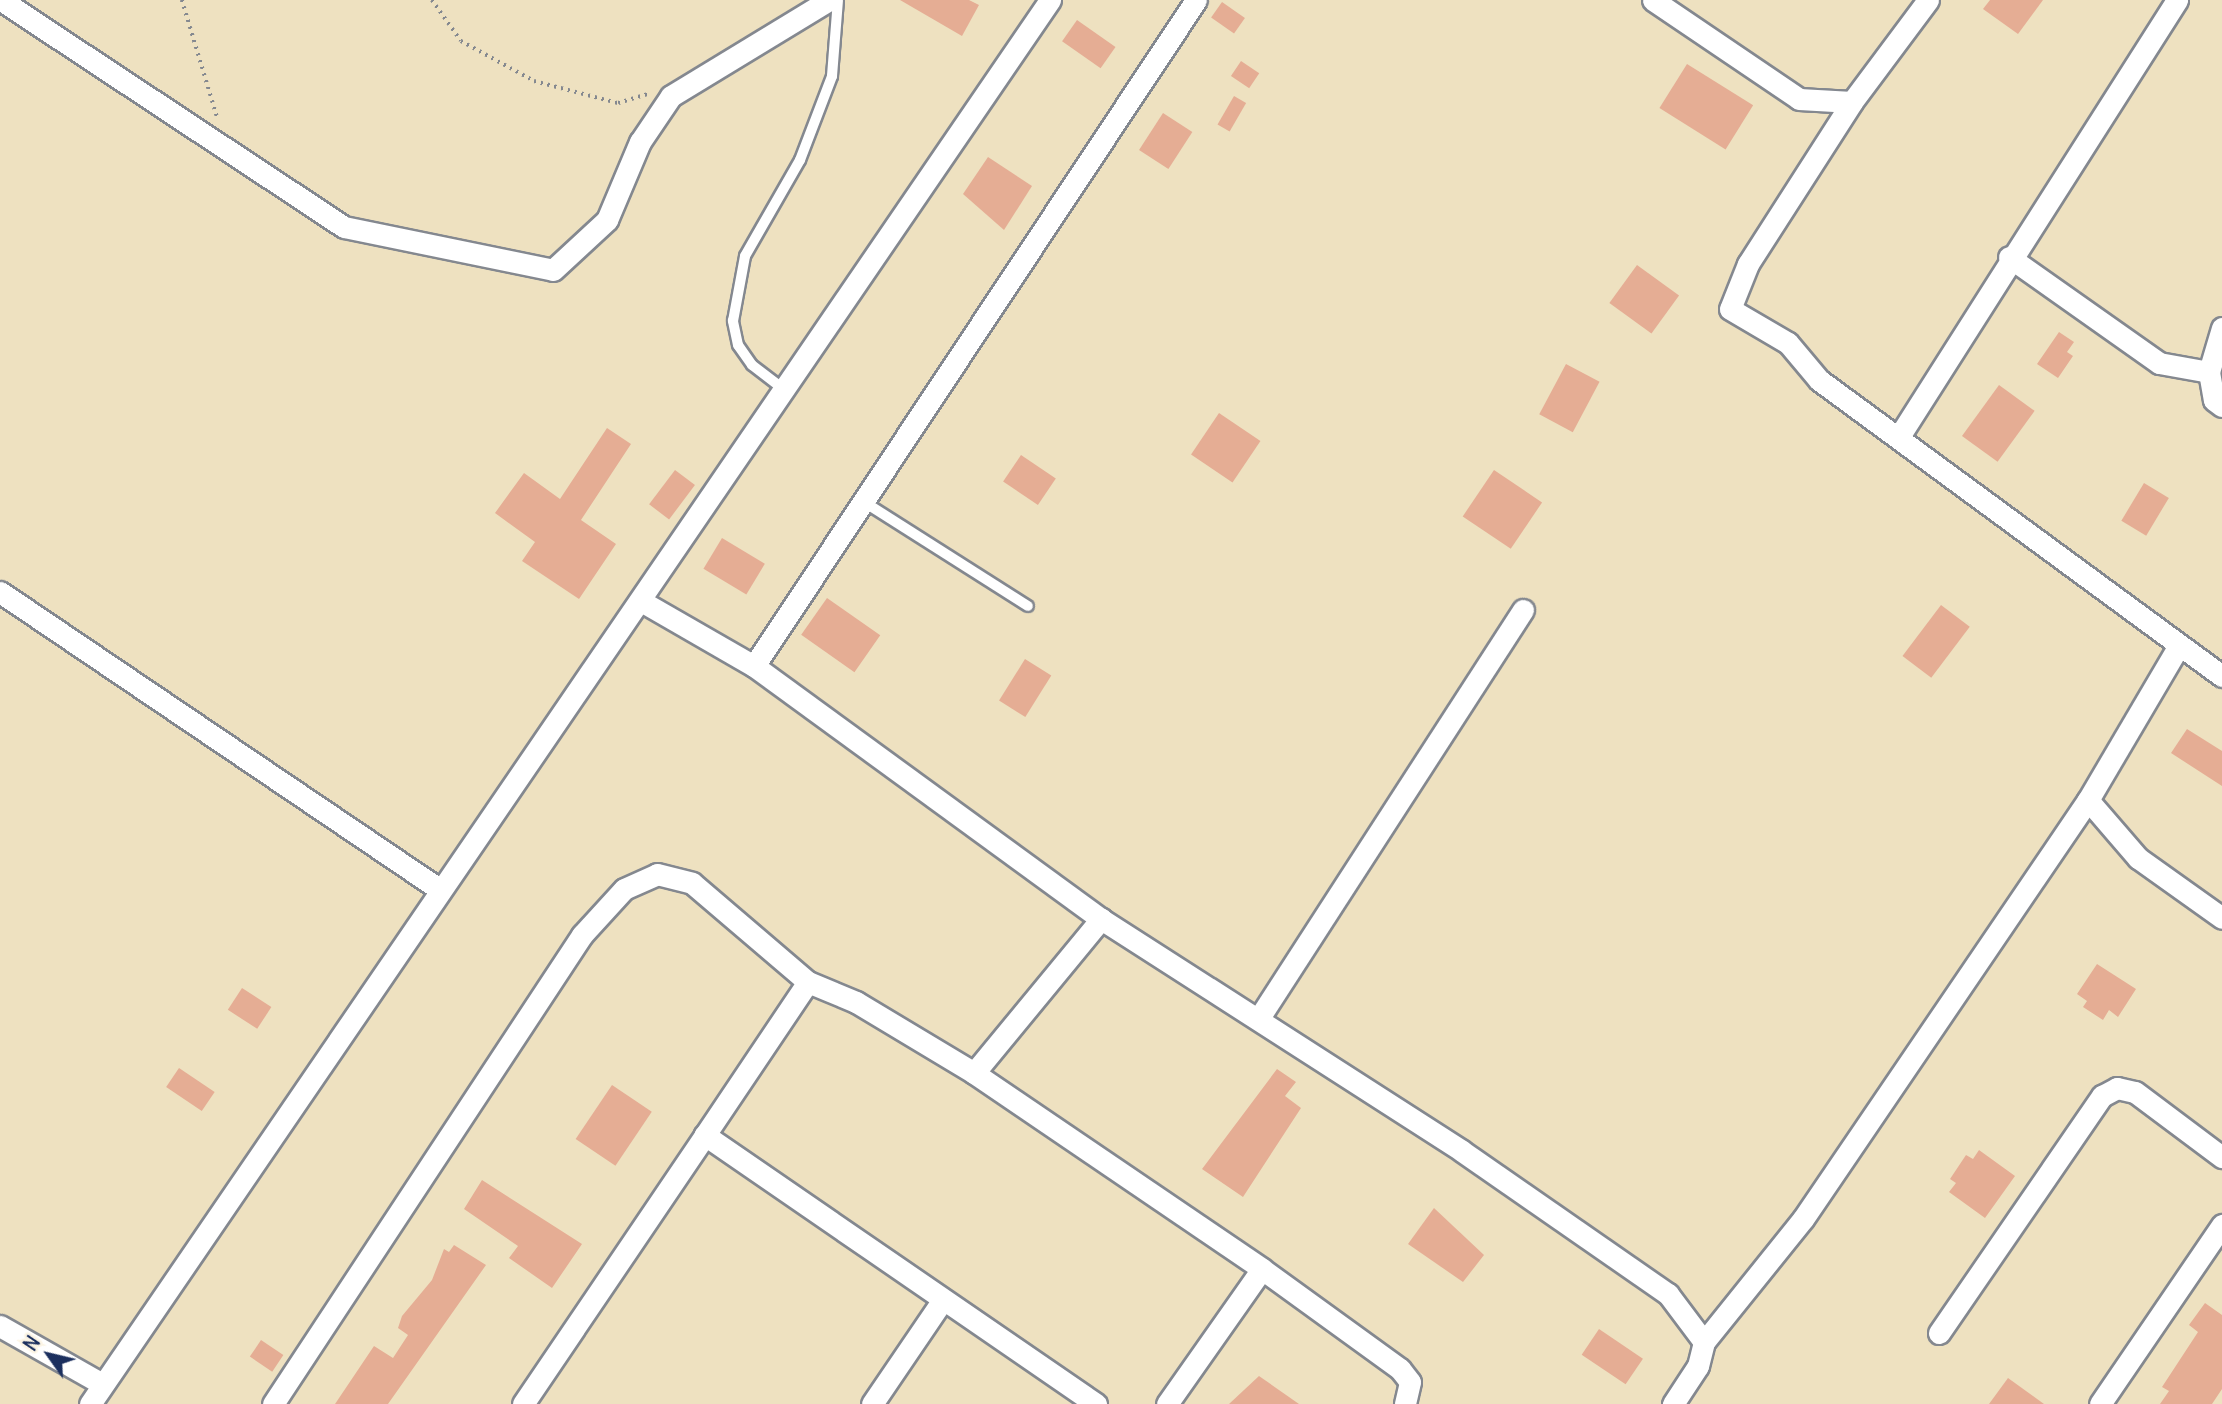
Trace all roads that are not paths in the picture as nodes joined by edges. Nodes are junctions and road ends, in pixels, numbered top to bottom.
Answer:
1 (1, 0) edge
2 (829, 0) edge
3 (838, 0) edge
4 (1050, 0) edge
5 (1196, 0) edge
6 (1653, 0) edge
7 (1928, 0) edge
8 (2176, 0) edge
9 (1853, 102) junction
10 (2010, 257) junction
11 (2222, 328) edge
12 (2209, 373) junction
13 (787, 392) junction
14 (2222, 406) edge
15 (1900, 435) junction
16 (864, 502) junction
17 (0, 592) edge
18 (641, 601) junction
19 (1028, 606) dead end
20 (1523, 610) dead end
21 (2177, 649) junction
22 (754, 666) junction
23 (2222, 676) edge
24 (2088, 800) junction
25 (439, 889) junction
26 (2222, 918) edge
27 (1101, 919) junction
28 (808, 982) junction
29 (1259, 1018) junction
30 (974, 1073) junction
31 (705, 1135) junction
32 (2222, 1157) edge
33 (2222, 1225) edge
34 (1262, 1269) junction
35 (942, 1301) junction
36 (0, 1326) edge
37 (1939, 1333) dead end
38 (1704, 1342) junction
39 (102, 1384) junction
40 (90, 1404) edge
41 (273, 1404) edge
42 (523, 1404) edge
43 (872, 1404) edge
44 (1096, 1404) edge
45 (1167, 1404) edge
46 (1405, 1404) edge
47 (1673, 1404) edge
48 (2100, 1404) edge

1 - 2 street
3 - 13 lane
4 - 13 street
5 - 16 street
6 - 9 street
7 - 9 street
8 - 10 street
9 - 15 street
10 - 12 street
10 - 15 street
11 - 12 street
12 - 14 street
13 - 18 street
15 - 21 street
16 - 19 lane
16 - 22 street
17 - 25 street
18 - 22 street
18 - 25 street
20 - 29 street
21 - 23 street
21 - 24 street
22 - 27 street
24 - 26 street
24 - 38 street
25 - 39 street
27 - 29 street
27 - 30 street
28 - 30 street
28 - 31 street
28 - 41 street
29 - 38 street
30 - 34 street
31 - 35 street
31 - 42 street
32 - 37 street
33 - 48 street
34 - 45 street
34 - 46 street
35 - 43 street
35 - 44 street
36 - 39 street
38 - 47 street
39 - 40 street

